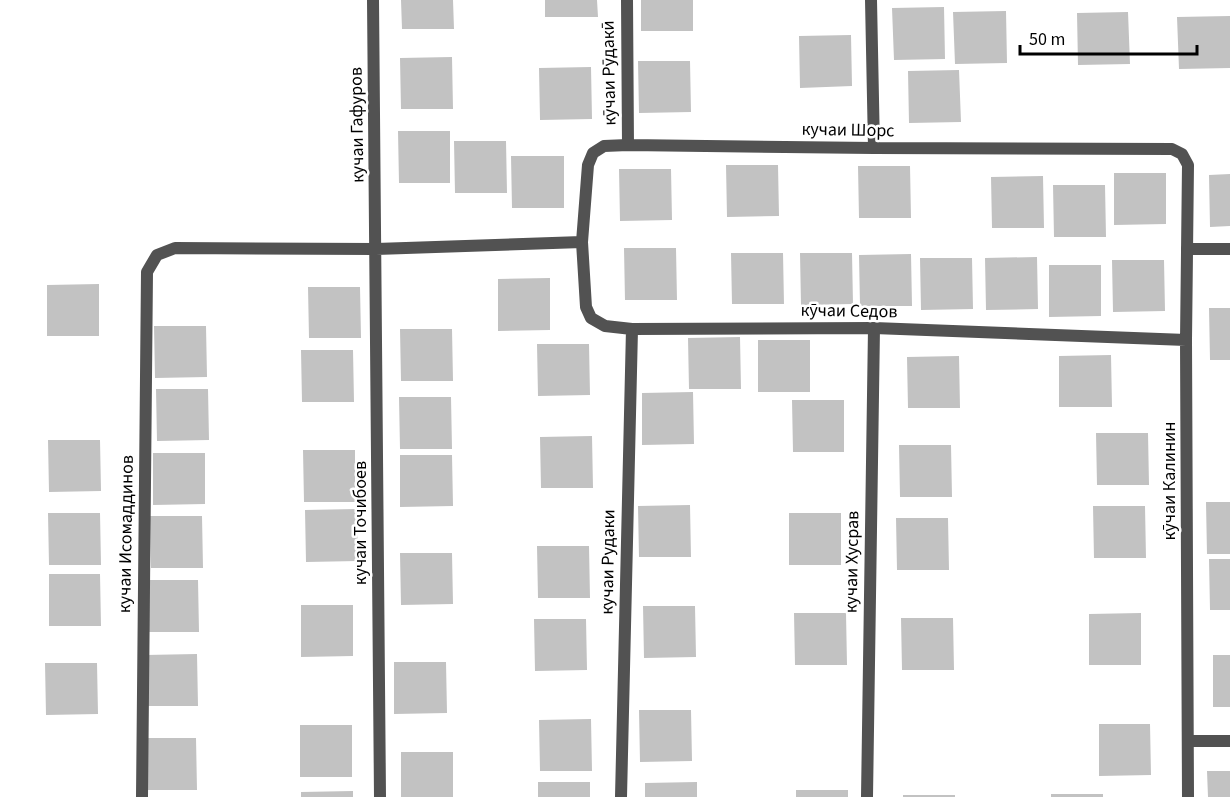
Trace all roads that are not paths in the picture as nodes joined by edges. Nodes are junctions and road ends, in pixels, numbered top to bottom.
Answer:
1 (373, 0) edge
2 (627, 0) edge
3 (871, 0) edge
4 (628, 146) junction
5 (874, 148) junction
6 (1188, 165) joint
7 (582, 242) junction
8 (376, 249) junction
9 (1187, 249) junction
10 (1230, 249) edge
11 (874, 328) junction
12 (632, 329) junction
13 (1186, 340) junction
14 (1189, 741) junction
15 (1230, 741) edge
16 (142, 797) edge
17 (380, 797) edge
18 (621, 797) edge
19 (867, 797) edge
20 (1188, 797) edge

1 - 8 street, кучаи Гафуров
2 - 4 street, кӯчаи Рӯдакӣ
3 - 5 street
4 - 5 street, кучаи Шорс
4 - 7 street, кучаи Шорс
5 - 6 street, кучаи Шорс
6 - 9 street, кӯчаи Калинин
7 - 8 street
7 - 12 street, кӯчаи Седов
8 - 16 street, кучаи Исомаддинов
8 - 17 street, кучаи Точибоев
9 - 10 street
9 - 13 street, кӯчаи Калинин
11 - 12 street, кӯчаи Седов
11 - 13 street, кӯчаи Седов
11 - 19 street, кучаи Хусрав
12 - 18 street, кучаи Рудаки
13 - 14 street, кӯчаи Калинин
14 - 15 street
14 - 20 street, кӯчаи Калинин

